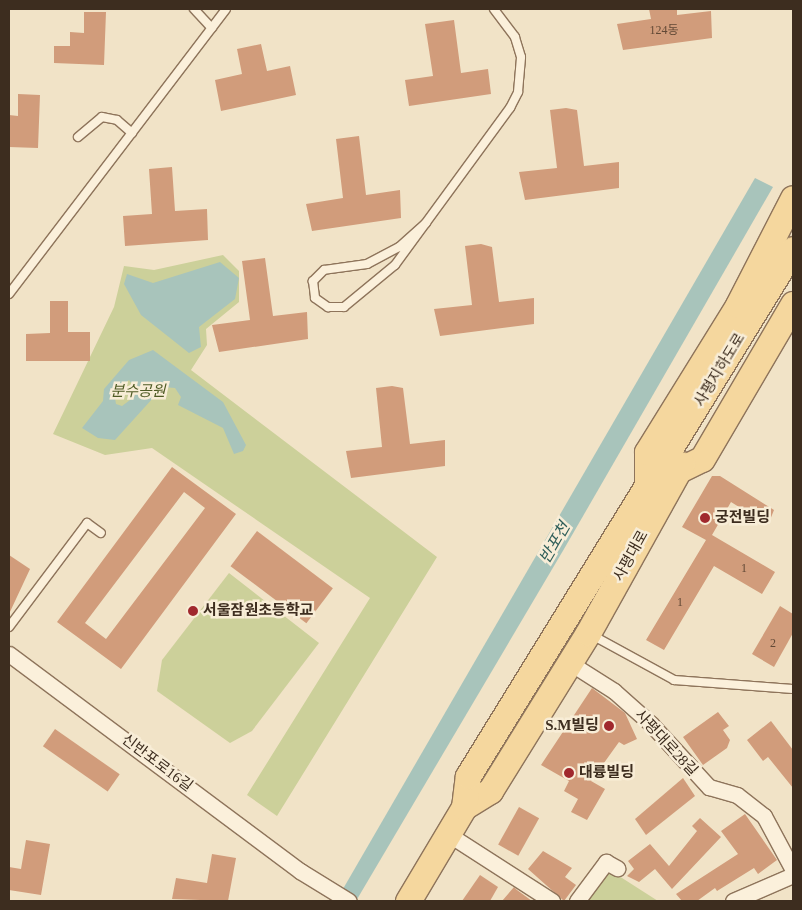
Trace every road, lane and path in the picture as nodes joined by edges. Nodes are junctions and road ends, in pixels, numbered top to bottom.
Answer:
1 (194, 9) edge
2 (226, 9) edge
3 (494, 9) edge
4 (212, 28) junction
5 (132, 133) junction
6 (78, 137) dead end
7 (793, 198) edge
8 (426, 222) junction
9 (793, 249) edge
10 (793, 275) edge
11 (9, 294) edge
12 (793, 304) edge
13 (678, 470) junction
14 (647, 491) junction
15 (101, 533) dead end
16 (9, 627) edge
17 (588, 634) junction
18 (9, 654) edge
19 (570, 663) junction
20 (793, 689) edge
21 (464, 807) junction
22 (448, 834) junction
23 (617, 868) dead end
24 (793, 870) edge
25 (793, 875) edge
26 (349, 901) edge
27 (408, 901) edge
28 (552, 901) edge
29 (577, 901) edge
30 (732, 901) edge

1 - 4 lane
2 - 4 lane
3 - 8 lane
4 - 5 lane
5 - 6 lane
5 - 11 lane
7 - 14 main road
8 - 8 lane
9 - 14 main road, 사평지하도로
10 - 13 main road, 사평지하도로
12 - 13 main road
13 - 17 main road, 사평대로
14 - 21 main road, 사평대로
15 - 16 lane
17 - 19 main road, 사평대로
17 - 20 lane
18 - 26 street, 신반포로16길
19 - 21 main road, 사평대로
19 - 24 street, 사평대로28길
21 - 22 main road, 사평대로
22 - 27 main road, 사평대로
22 - 28 street
23 - 29 street
25 - 30 street

